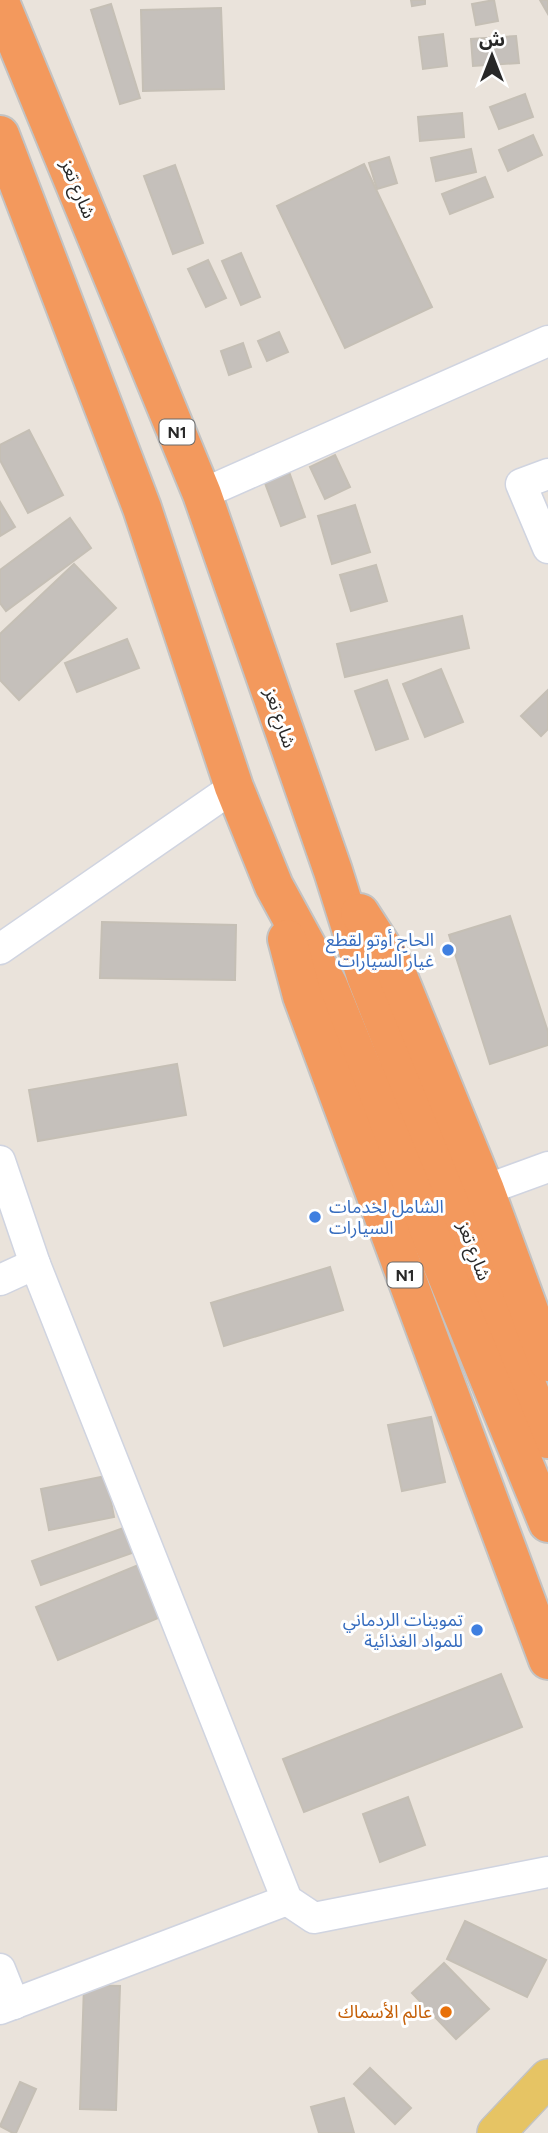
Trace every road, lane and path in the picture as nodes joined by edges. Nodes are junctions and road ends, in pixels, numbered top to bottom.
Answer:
1 (0, 2) edge
2 (0, 135) edge
3 (548, 341) edge
4 (548, 474) edge
5 (202, 494) junction
6 (548, 548) edge
7 (234, 788) junction
8 (333, 871) junction
9 (274, 886) junction
10 (0, 950) edge
11 (0, 1161) edge
12 (548, 1167) edge
13 (485, 1190) junction
14 (35, 1264) junction
15 (0, 1280) edge
16 (548, 1362) edge
17 (548, 1439) edge
18 (548, 1523) edge
19 (548, 1660) edge
20 (548, 1872) edge
21 (287, 1900) junction
22 (0, 1969) edge
23 (7, 2007) edge
24 (548, 2078) edge
25 (496, 2133) edge

1 - 5 highway, شارع تعز / N1
2 - 7 highway, شارع تعز / N1
3 - 5 street
4 - 6 street
5 - 8 highway, شارع تعز / N1
7 - 9 highway, شارع تعز / N1
7 - 10 street
8 - 13 highway, N1
8 - 17 highway, شارع تعز / N1
9 - 18 highway, شارع تعز / N1
9 - 19 highway, N1
11 - 14 street
12 - 13 street
13 - 16 highway, N1
14 - 15 street
14 - 21 street
20 - 21 street
21 - 23 street
22 - 23 street
24 - 25 main road

